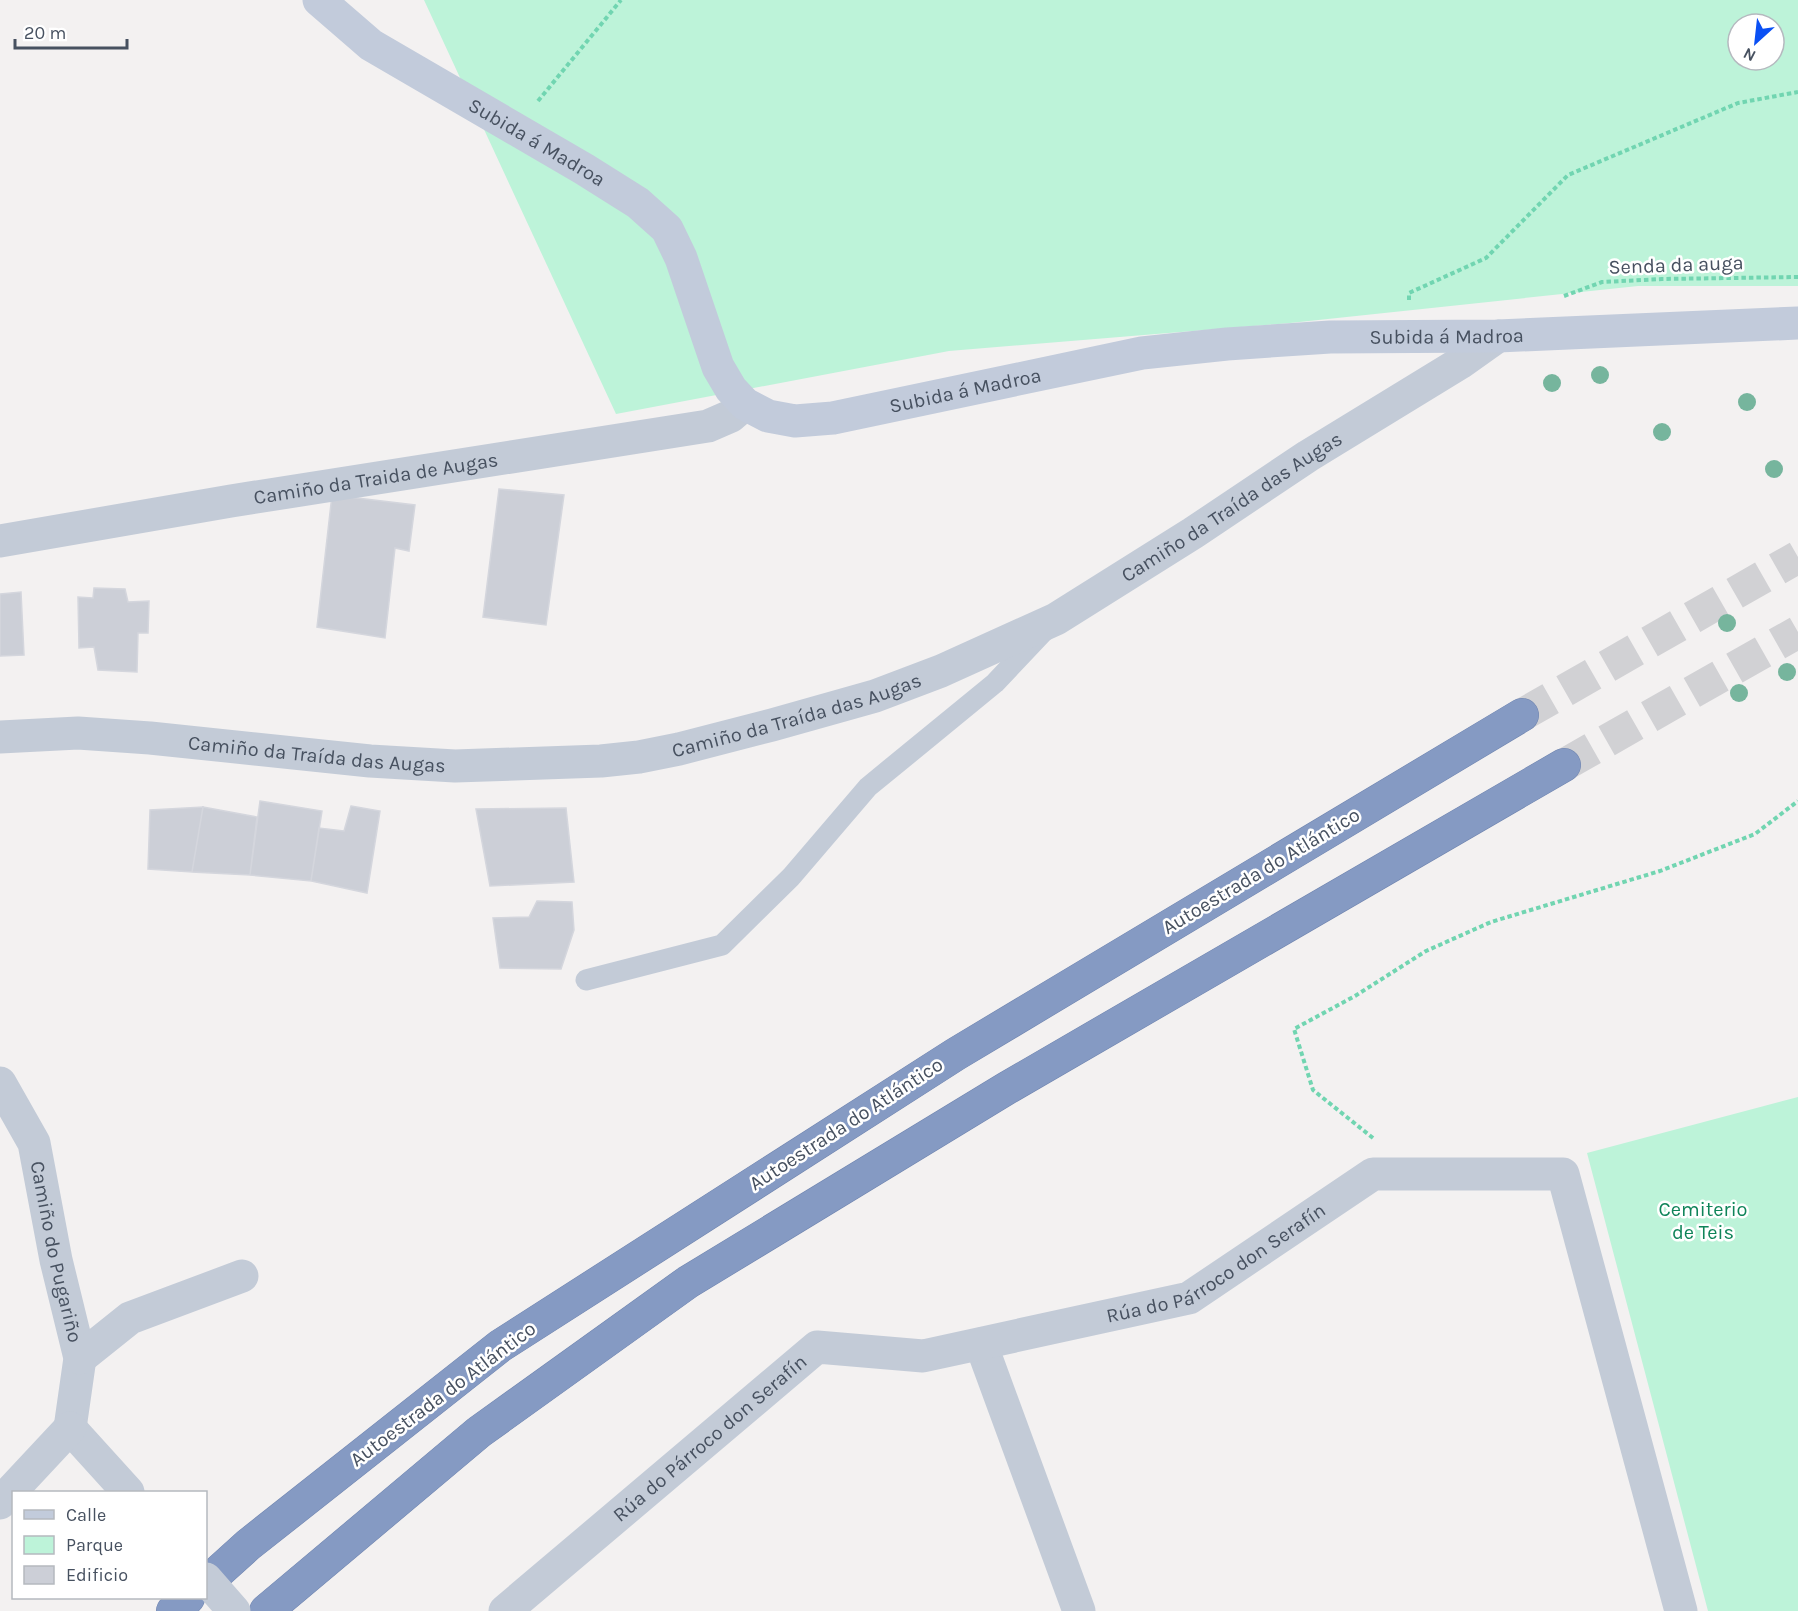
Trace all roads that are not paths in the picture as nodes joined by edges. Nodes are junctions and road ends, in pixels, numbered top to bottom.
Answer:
1 (319, 0) edge
2 (1798, 322) edge
3 (1498, 336) junction
4 (745, 404) junction
5 (0, 541) edge
6 (1056, 619) junction
7 (1522, 715) tunnel mouth
8 (0, 737) edge
9 (1564, 765) tunnel mouth
10 (586, 980) dead end
11 (0, 1083) edge
12 (242, 1276) dead end
13 (981, 1344) junction
14 (80, 1358) junction
15 (70, 1428) junction
16 (127, 1491) edge
17 (0, 1503) edge
18 (207, 1580) edge
19 (207, 1582) edge
20 (187, 1599) edge
21 (173, 1611) edge
22 (234, 1611) edge
23 (266, 1611) edge
24 (506, 1611) edge
25 (1079, 1611) edge
26 (1682, 1611) edge

1 - 4 street, Subida á Madroa
2 - 3 street, Subida á Madroa
3 - 4 street, Subida á Madroa
3 - 6 street, Camiño da Traída das Augas
4 - 5 street, Camiño da Traida de Augas
6 - 8 street, Camiño da Traída das Augas
6 - 10 lane
7 - 18 highway, Autoestrada do Atlántico
9 - 23 highway
11 - 14 street, Camiño do Pugariño
12 - 14 street
13 - 24 street, Rúa do Párroco don Serafín
13 - 25 street
13 - 26 street, Rúa do Párroco don Serafín
14 - 15 street, Camiño do Pugariño
15 - 16 street
15 - 17 street
19 - 22 street, bridge
20 - 21 highway

